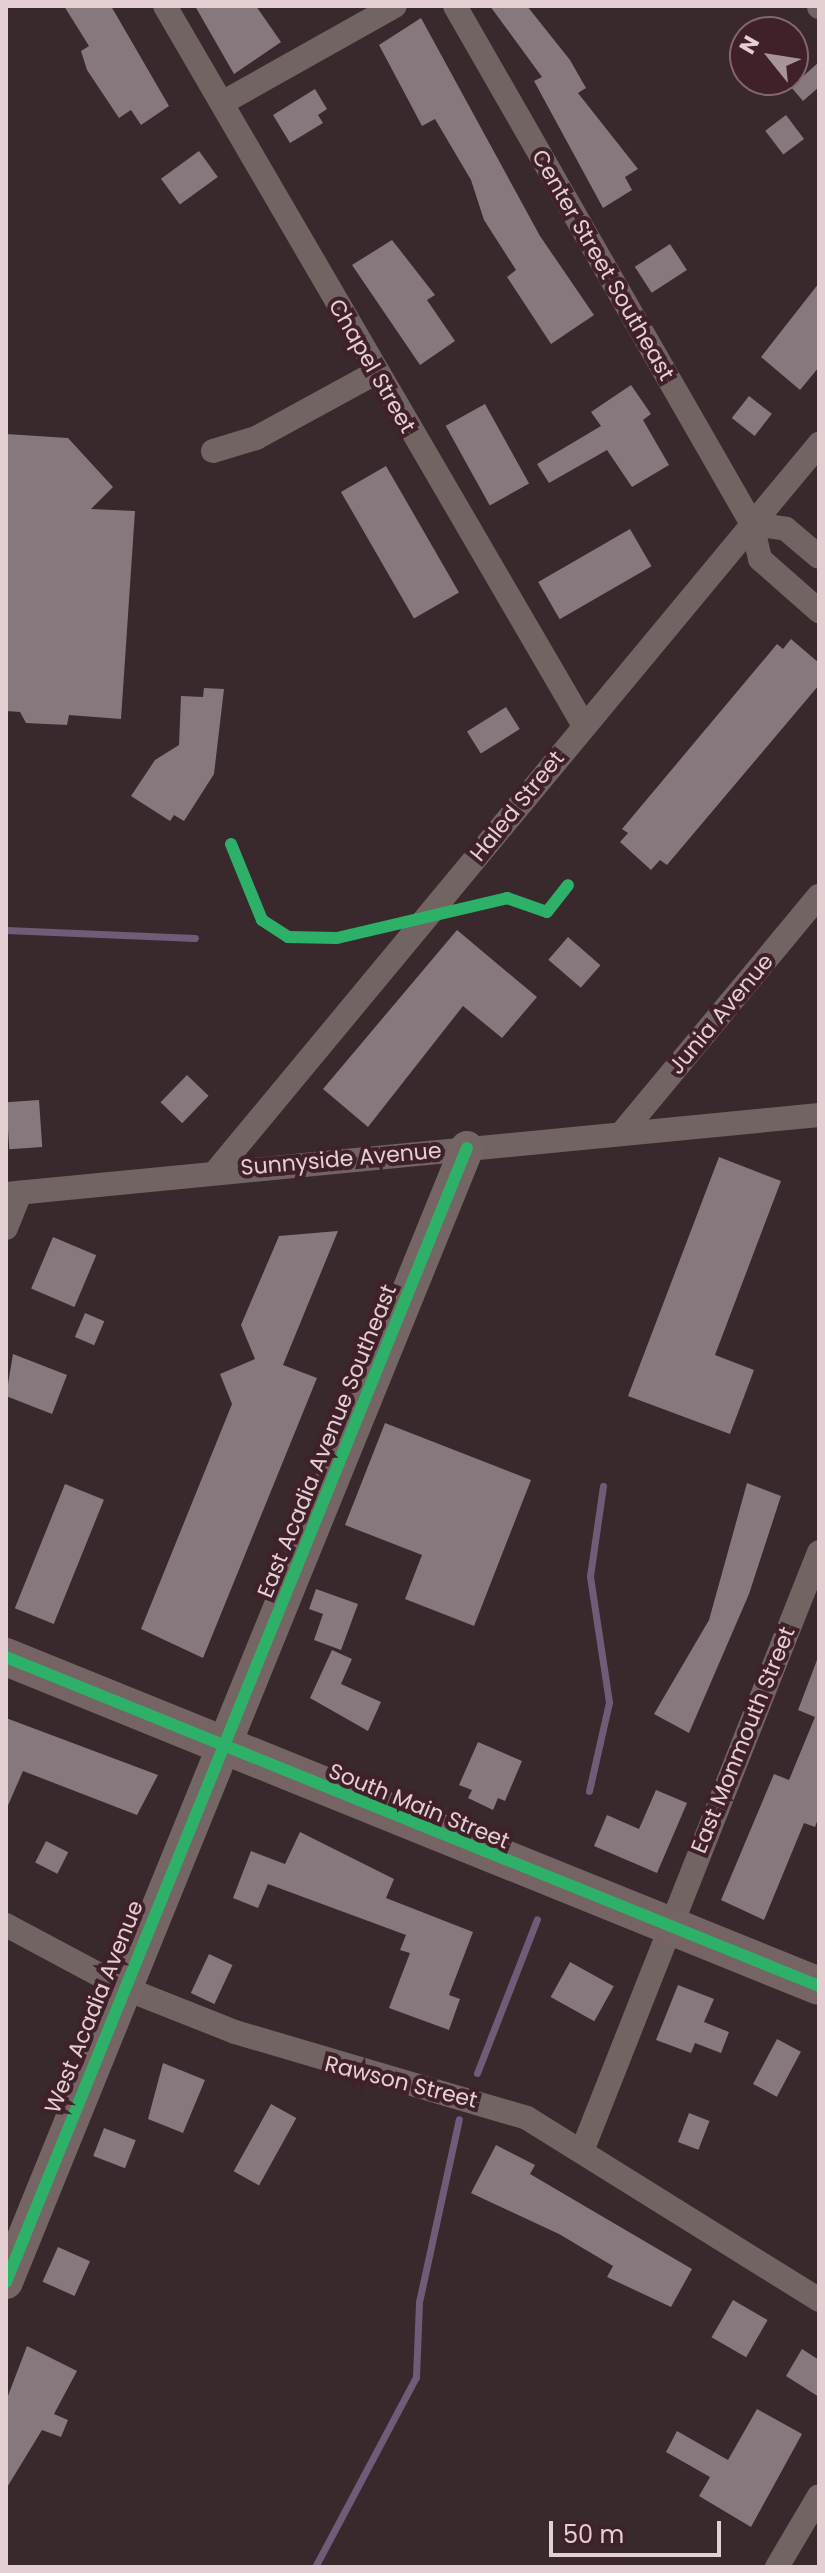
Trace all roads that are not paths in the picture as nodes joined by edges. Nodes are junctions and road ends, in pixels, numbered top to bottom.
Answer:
1 (165, 6) edge
2 (395, 6) edge
3 (455, 6) edge
4 (222, 103) junction
5 (375, 373) junction
6 (819, 444) edge
7 (213, 451) dead end
8 (752, 524) junction
9 (819, 557) edge
10 (819, 611) edge
11 (583, 724) junction
12 (819, 896) edge
13 (819, 1115) edge
14 (622, 1133) junction
15 (467, 1148) junction
16 (218, 1169) junction
17 (13, 1194) edge
18 (6, 1228) edge
19 (816, 1567) edge
20 (6, 1657) edge
21 (221, 1748) junction
22 (6, 1925) edge
23 (667, 1928) junction
24 (819, 1986) edge
25 (124, 1988) junction
26 (582, 2151) junction
27 (6, 2282) edge
28 (819, 2300) edge
29 (819, 2496) edge
30 (777, 2567) edge

1 - 4 street, Chapel Street
2 - 4 street
3 - 8 street, Center Street Southeast
4 - 5 street, Chapel Street
5 - 7 street
5 - 11 street, Chapel Street
6 - 8 street, Haled Street
8 - 9 street
8 - 10 street, Center Street Southeast
8 - 11 street, Haled Street
11 - 16 street, Haled Street
12 - 14 street, Junia Avenue
13 - 14 street, Sunnyside Avenue
14 - 15 street, Sunnyside Avenue
15 - 16 street, Sunnyside Avenue
15 - 21 street, East Acadia Avenue Southeast
16 - 17 street, Sunnyside Avenue
17 - 18 street
19 - 23 street, East Monmouth Street
20 - 21 main road, South Main Street
21 - 23 main road, South Main Street
21 - 25 street, West Acadia Avenue
22 - 25 street, Rawson Street
23 - 24 main road, South Main Street
23 - 26 street, East Monmouth Street
25 - 26 street, Rawson Street
25 - 27 street, West Acadia Avenue
26 - 28 street, Rawson Street
29 - 30 street

